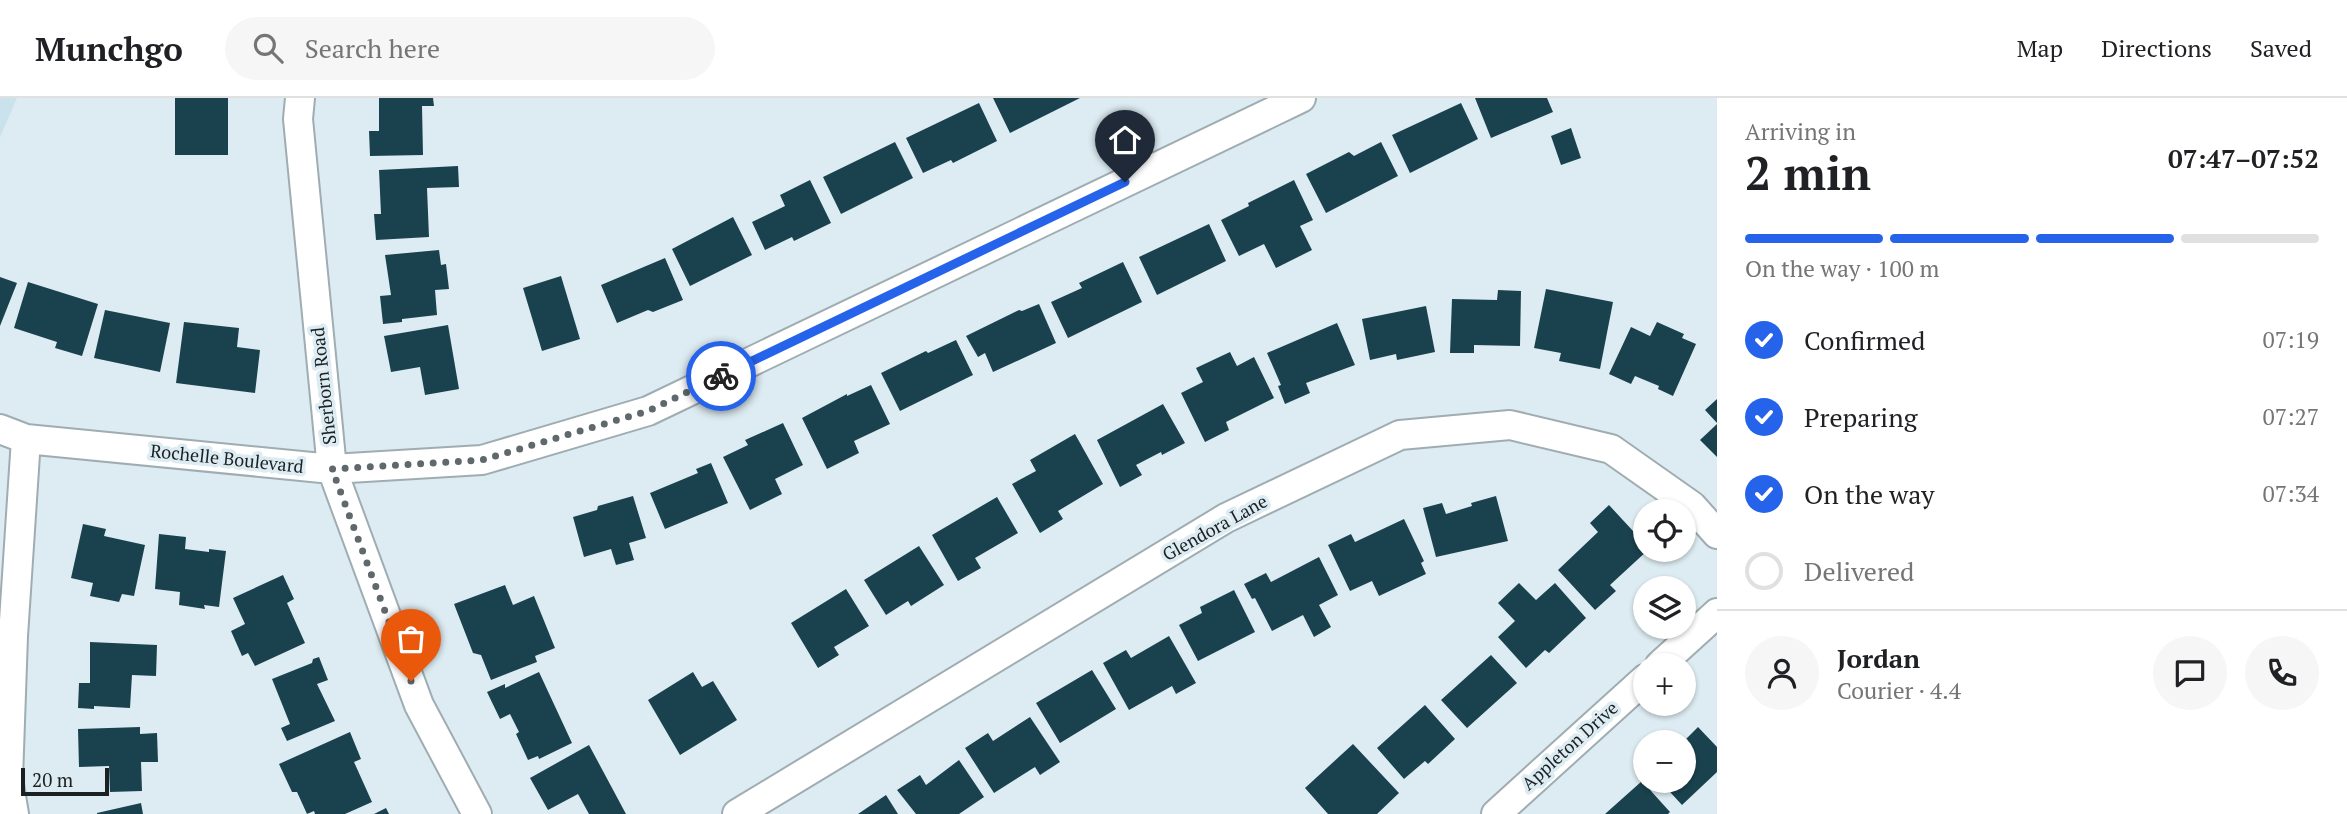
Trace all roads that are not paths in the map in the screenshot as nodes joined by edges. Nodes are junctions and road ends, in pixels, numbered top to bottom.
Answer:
1 (300, 98) edge
2 (1301, 98) edge
3 (13, 434) edge
4 (332, 469) junction
5 (1717, 534) edge
6 (1717, 613) edge
7 (1673, 653) edge
8 (1633, 690) edge
9 (14, 814) edge
10 (477, 814) edge
11 (737, 814) edge
12 (1496, 814) edge

1 - 4 street, Sherborn Road
2 - 4 street, Rochelle Boulevard
3 - 4 street, Rochelle Boulevard
3 - 9 street
4 - 10 street, Sherborn Road
5 - 11 street, Glendora Lane
6 - 7 street
8 - 12 street, Appleton Drive

